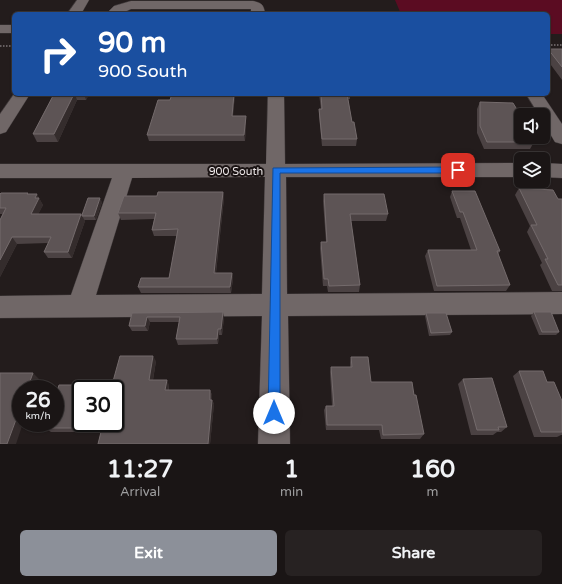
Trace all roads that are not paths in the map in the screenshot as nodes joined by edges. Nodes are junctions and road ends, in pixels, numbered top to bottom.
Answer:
1 (83, 0) edge
2 (75, 12) edge
3 (114, 12) edge
4 (258, 12) edge
5 (0, 29) edge
6 (12, 29) edge
7 (21, 96) edge
8 (276, 96) edge
9 (535, 96) edge
10 (0, 128) edge
11 (562, 138) edge
12 (276, 170) junction
13 (514, 170) edge
14 (550, 170) edge
15 (0, 171) edge
16 (124, 171) junction
17 (562, 171) edge
18 (562, 303) edge
19 (275, 306) junction
20 (0, 307) edge
21 (80, 307) junction
22 (274, 444) edge

1 - 2 street
3 - 4 street
5 - 6 street
7 - 10 street
8 - 12 street
9 - 11 street
12 - 13 street, 900 South
12 - 16 street, 900 South
12 - 19 street
14 - 17 street
15 - 16 street, 900 South
16 - 21 street
18 - 19 street
19 - 21 street
19 - 22 street
20 - 21 street

